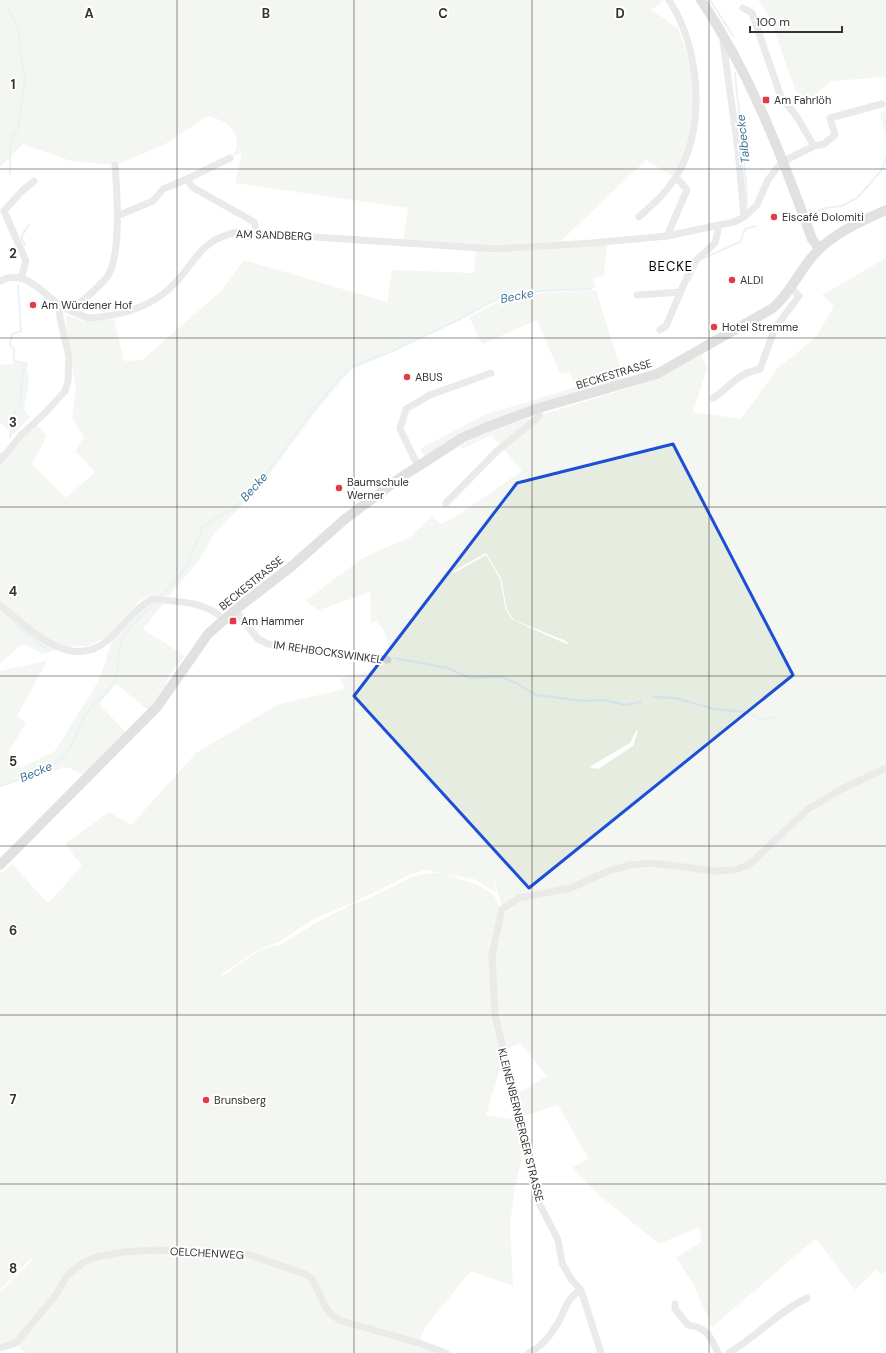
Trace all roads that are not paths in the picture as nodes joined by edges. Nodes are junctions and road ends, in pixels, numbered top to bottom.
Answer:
1 (669, 0) edge
2 (701, 0) edge
3 (744, 8) dead end
4 (721, 30) junction
5 (882, 104) dead end
6 (814, 146) junction
7 (230, 158) dead end
8 (784, 161) junction
9 (115, 165) dead end
10 (676, 177) junction
11 (187, 179) junction
12 (34, 181) dead end
13 (886, 210) edge
14 (116, 216) junction
15 (639, 217) dead end
16 (744, 217) junction
17 (719, 226) junction
18 (257, 233) junction
19 (667, 236) junction
20 (820, 248) junction
21 (21, 278) junction
22 (0, 281) edge
23 (791, 288) junction
24 (680, 292) junction
25 (637, 295) dead end
26 (60, 305) junction
27 (71, 311) junction
28 (660, 330) dead end
29 (491, 373) dead end
30 (713, 398) dead end
31 (539, 408) junction
32 (0, 445) edge
33 (8, 449) junction
34 (0, 461) edge
35 (418, 466) junction
36 (446, 503) dead end
37 (0, 605) edge
38 (235, 610) junction
39 (224, 620) junction
40 (388, 660) dead end
41 (886, 768) edge
42 (0, 865) edge
43 (581, 1290) junction
44 (807, 1298) dead end
45 (675, 1304) dead end
46 (0, 1348) edge
47 (446, 1353) edge
48 (529, 1353) edge
49 (601, 1353) edge
50 (718, 1353) edge
51 (729, 1353) edge

1 - 10 street
2 - 4 main road
3 - 6 street
4 - 8 main road
4 - 16 street
5 - 6 street
6 - 8 street
7 - 11 street
8 - 16 street
8 - 20 main road
9 - 14 street
10 - 15 street
10 - 19 street
11 - 14 street
11 - 18 street
12 - 21 street
13 - 20 main road
14 - 27 street
16 - 17 street
17 - 19 street
17 - 24 street
18 - 19 street, AM SANDBERG
18 - 27 street, AM SANDBERG
20 - 23 main road, BECKESTRASSE
21 - 22 street
21 - 26 street, AM SANDBERG
23 - 30 street
23 - 31 main road, BECKESTRASSE
24 - 25 street
24 - 28 street
26 - 27 street, AM SANDBERG
26 - 33 street
29 - 35 street
31 - 35 main road, BECKESTRASSE
31 - 36 street
32 - 33 street
33 - 34 street
35 - 38 main road, BECKESTRASSE
37 - 39 street
38 - 39 main road, BECKESTRASSE
38 - 40 street, IM REHBOCKSWINKEL
39 - 42 main road, BECKESTRASSE
41 - 43 street, KLEINENBERNBERGER STRASSE
43 - 48 street
43 - 49 street, KLEINENBERNBERGER STRASSE
44 - 51 street
45 - 50 street
46 - 47 street, OELCHENWEG

